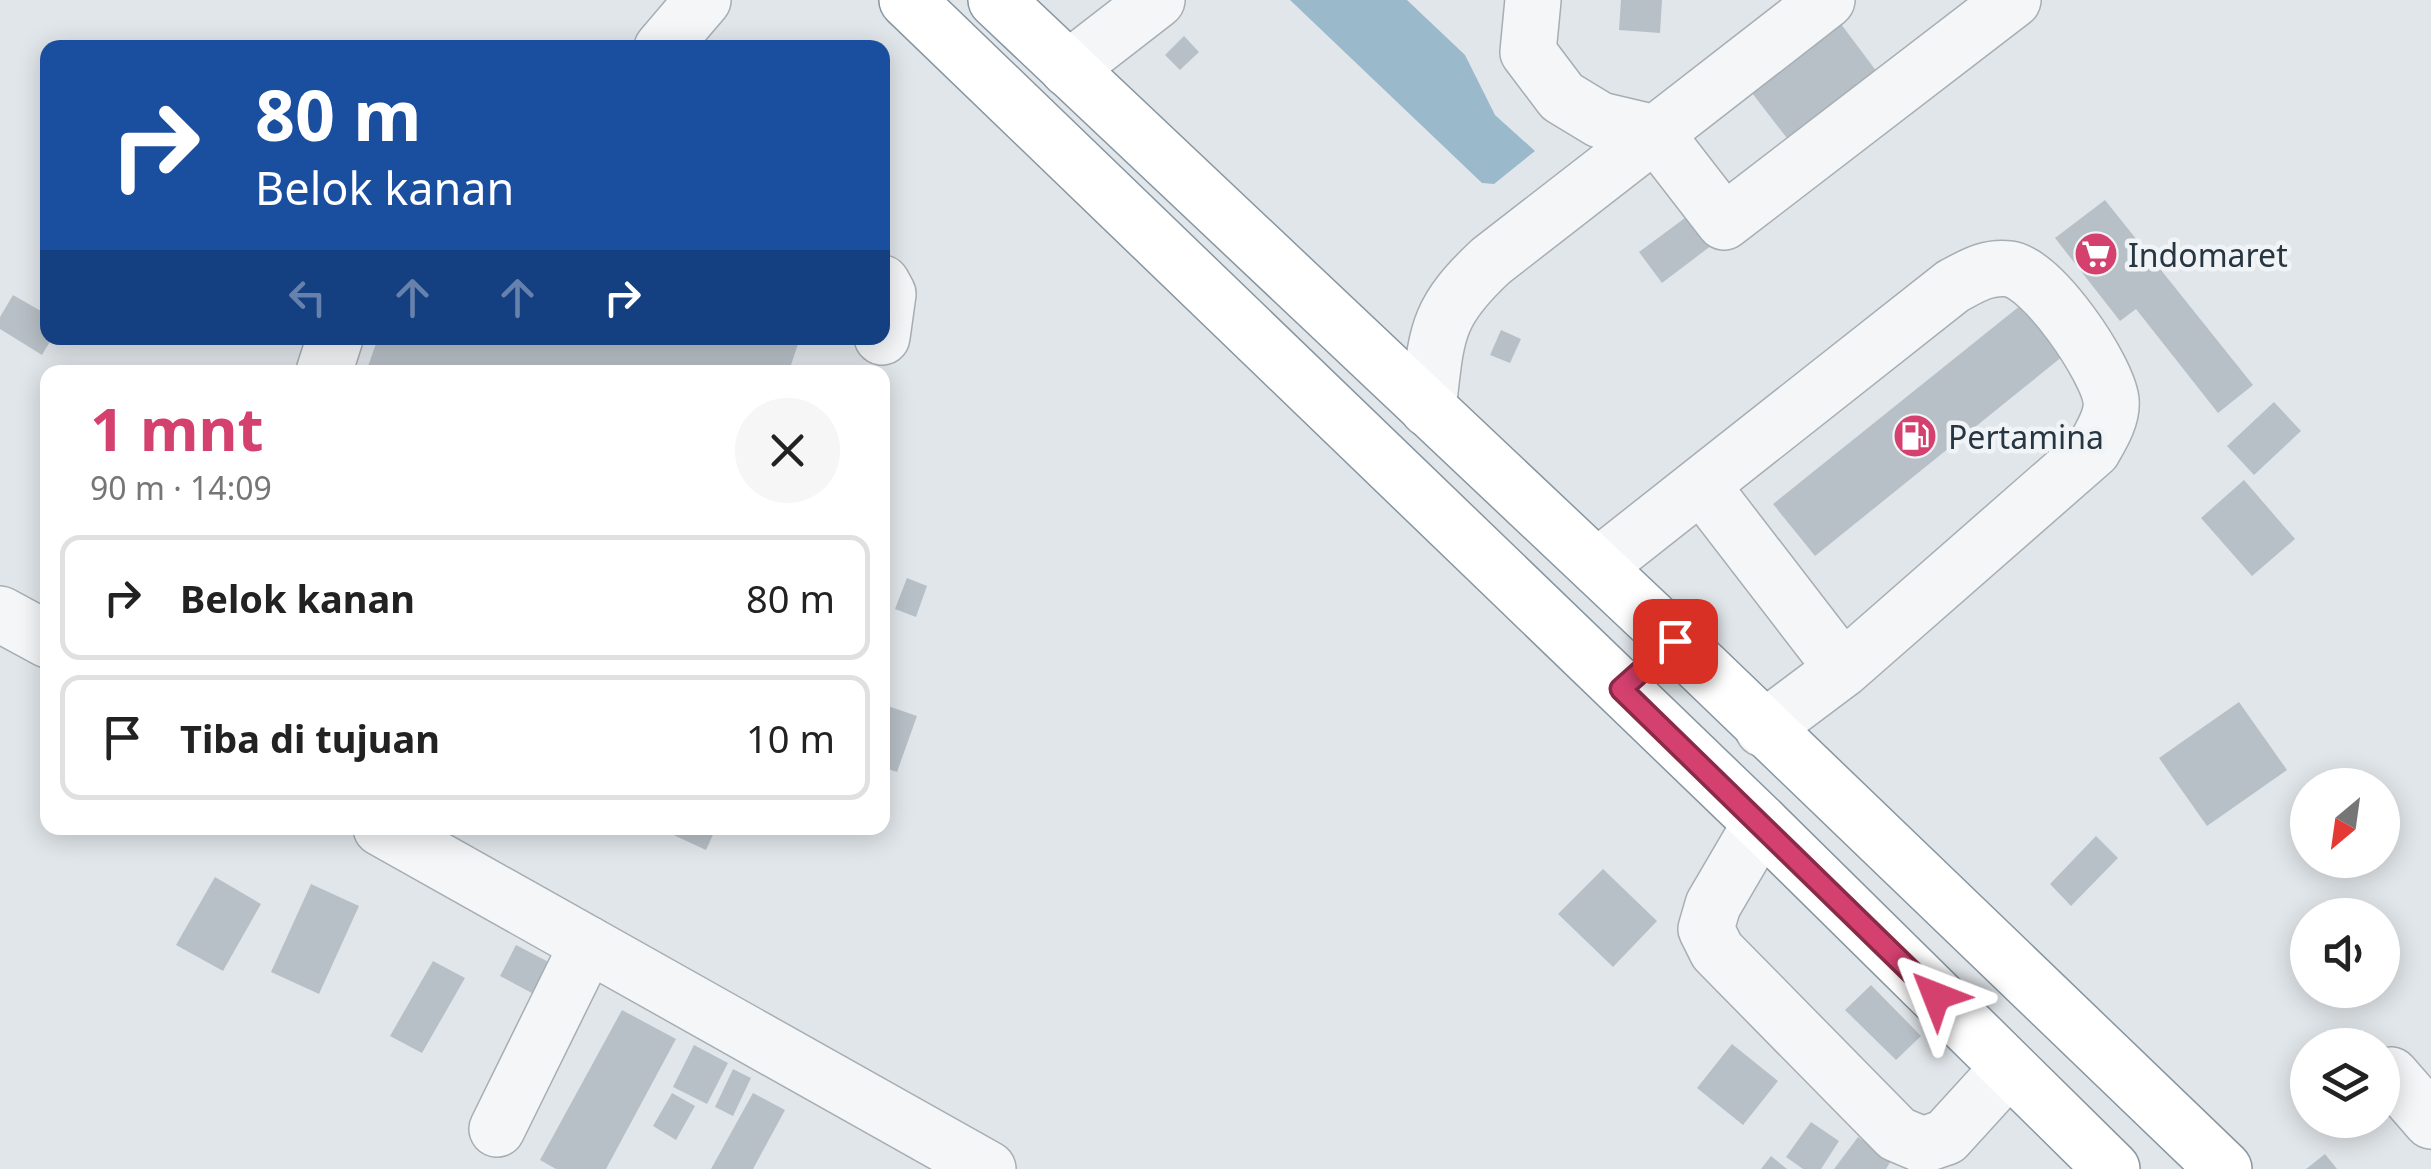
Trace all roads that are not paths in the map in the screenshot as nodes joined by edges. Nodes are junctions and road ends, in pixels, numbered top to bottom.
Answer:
1 (703, 0) edge
2 (907, 0) edge
3 (996, 0) edge
4 (1157, 0) edge
5 (1533, 0) edge
6 (1827, 0) edge
7 (2013, 0) edge
8 (669, 40) edge
9 (1068, 69) junction
10 (1655, 133) junction
11 (1428, 409) junction
12 (1702, 486) junction
13 (1597, 567) junction
14 (0, 614) edge
15 (40, 636) edge
16 (1675, 641) junction
17 (1843, 669) junction
18 (1621, 689) junction
19 (1763, 729) junction
20 (1761, 823) junction
21 (393, 835) edge
22 (588, 944) junction
23 (2008, 1069) junction
24 (2400, 1086) edge
25 (2431, 1122) edge
26 (497, 1130) dead end
27 (988, 1169) edge
28 (2112, 1169) edge
29 (2224, 1169) edge

1 - 8 street
2 - 18 highway
3 - 9 highway
4 - 9 street
5 - 10 street
6 - 10 street
7 - 10 street
9 - 11 highway
10 - 11 street
11 - 13 highway
12 - 13 street
12 - 17 street
12 - 17 street
13 - 16 highway
14 - 15 street
16 - 18 highway
16 - 19 highway
17 - 19 street
18 - 20 highway
19 - 29 highway
20 - 23 highway
20 - 23 street
21 - 22 street
22 - 26 street
22 - 27 street
23 - 28 highway
24 - 25 street

